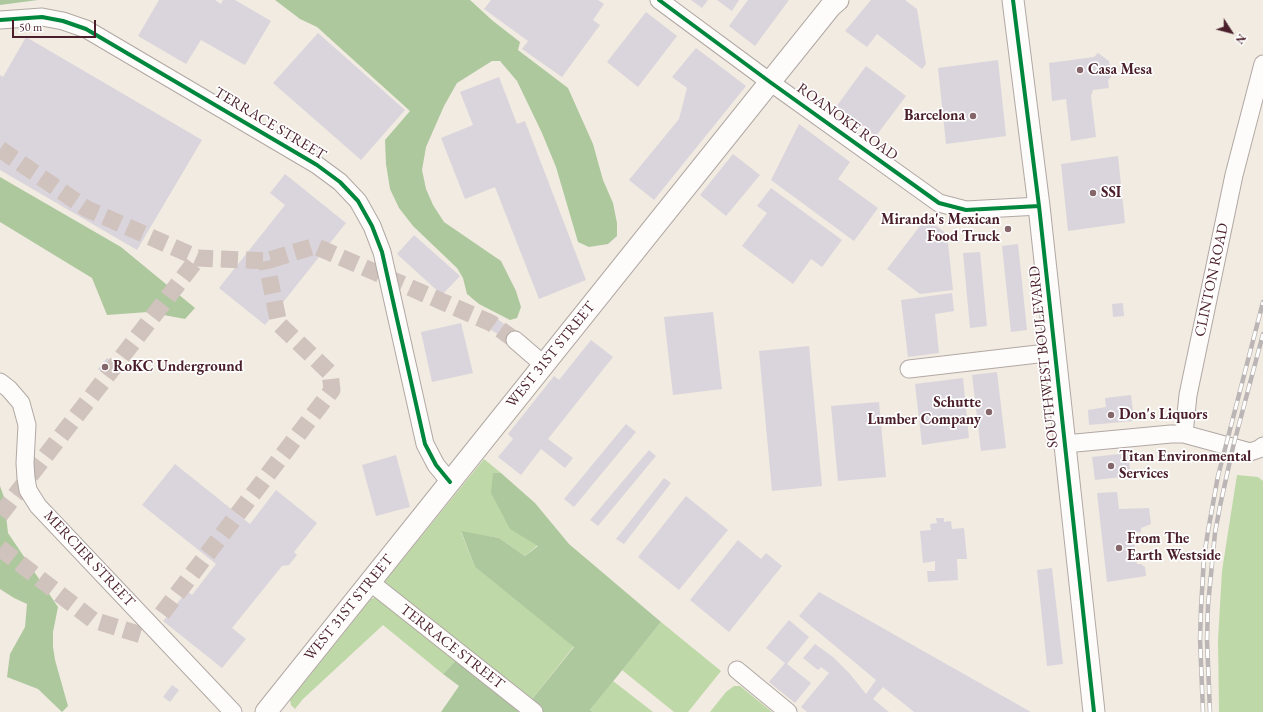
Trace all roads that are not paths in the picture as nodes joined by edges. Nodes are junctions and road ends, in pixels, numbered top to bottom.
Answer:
1 (659, 0) edge
2 (838, 0) edge
3 (1013, 0) edge
4 (0, 20) edge
5 (1263, 64) edge
6 (770, 82) junction
7 (1039, 206) junction
8 (515, 340) tunnel mouth
9 (1055, 352) junction
10 (544, 365) junction
11 (909, 369) dead end
12 (0, 382) edge
13 (1184, 434) junction
14 (1065, 444) junction
15 (1256, 449) edge
16 (450, 482) junction
17 (370, 582) junction
18 (737, 670) dead end
19 (274, 709) edge
20 (233, 712) edge
21 (534, 712) edge
22 (788, 712) edge
23 (1094, 712) edge

1 - 6 street, ROANOKE ROAD
2 - 6 main road, WEST 31ST STREET
3 - 7 main road, SOUTHWEST BOULEVARD
4 - 16 street, TERRACE STREET
5 - 13 street, CLINTON ROAD
6 - 7 street, ROANOKE ROAD
6 - 10 main road, WEST 31ST STREET
7 - 9 main road, SOUTHWEST BOULEVARD
8 - 10 street
9 - 11 street
9 - 14 main road, SOUTHWEST BOULEVARD
10 - 16 main road, WEST 31ST STREET
12 - 20 street, MERCIER STREET
13 - 14 street
13 - 15 street
14 - 23 main road, SOUTHWEST BOULEVARD
16 - 17 main road, WEST 31ST STREET
17 - 19 main road, WEST 31ST STREET
17 - 21 street, TERRACE STREET
18 - 22 street

